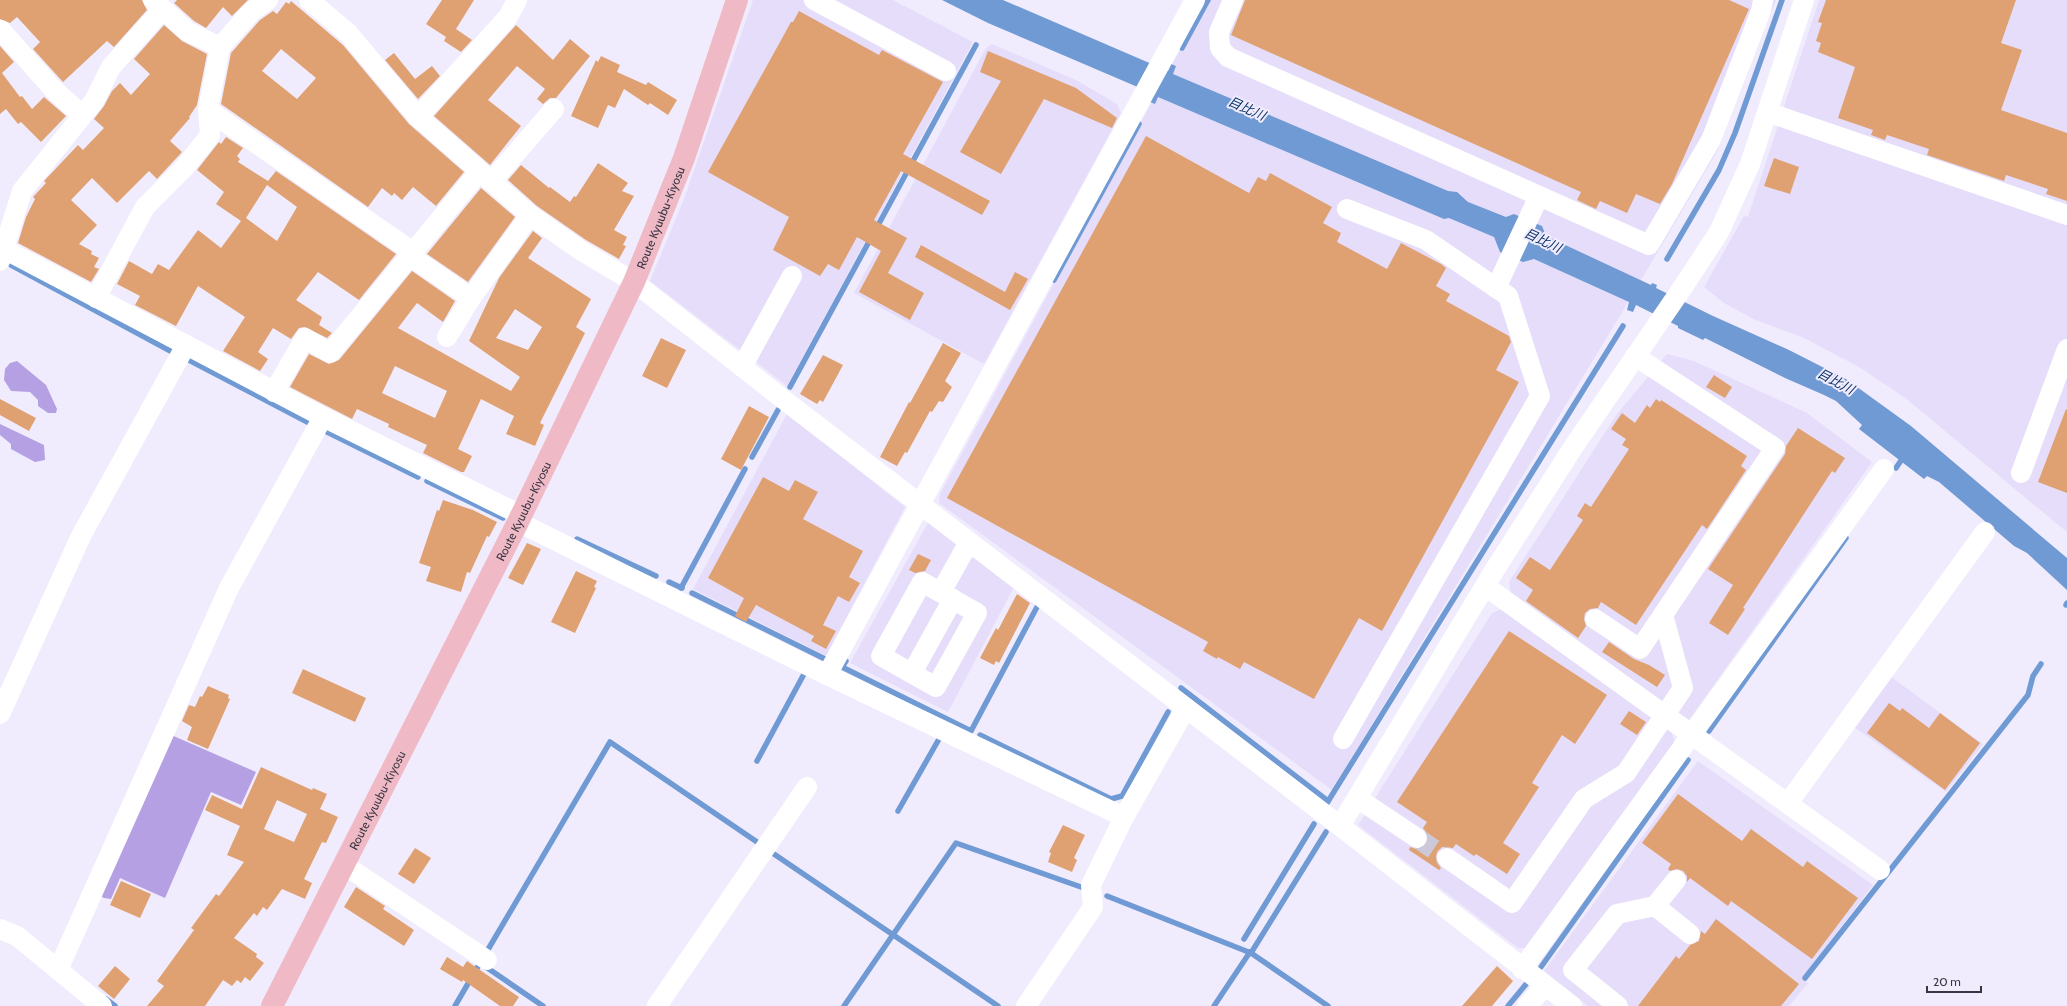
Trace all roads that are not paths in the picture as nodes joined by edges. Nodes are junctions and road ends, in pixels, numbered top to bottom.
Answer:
1 (268, 0) edge
2 (517, 0) edge
3 (737, 0) edge
4 (814, 0) edge
5 (1195, 0) edge
6 (1234, 0) edge
7 (1763, 0) edge
8 (1804, 0) edge
9 (314, 1) edge
10 (157, 5) edge
11 (1, 30) edge
12 (220, 47) junction
13 (946, 71) dead end
14 (554, 109) dead end
15 (208, 110) junction
16 (1767, 112) junction
17 (82, 115) junction
18 (418, 117) junction
19 (485, 177) junction
20 (1539, 196) junction
21 (1347, 209) dead end
22 (530, 215) junction
23 (2067, 215) edge
24 (1, 252) edge
25 (412, 254) junction
26 (792, 276) dead end
27 (634, 282) junction
28 (1496, 288) junction
29 (96, 298) junction
30 (471, 298) junction
31 (447, 337) dead end
32 (186, 345) junction
33 (2067, 349) edge
34 (1635, 356) junction
35 (742, 367) junction
36 (274, 392) junction
37 (323, 417) junction
38 (1884, 469) dead end
39 (2021, 473) dead end
40 (920, 504) junction
41 (520, 519) junction
42 (1985, 532) dead end
43 (969, 542) junction
44 (1485, 586) junction
45 (947, 596) junction
46 (1663, 615) junction
47 (1595, 619) dead end
48 (912, 673) junction
49 (827, 675) junction
50 (1186, 708) junction
51 (0, 714) edge
52 (1665, 715) junction
53 (1692, 733) junction
54 (1343, 739) dead end
55 (807, 787) dead end
56 (1357, 798) junction
57 (1788, 803) junction
58 (1124, 817) junction
59 (1340, 826) junction
60 (1417, 838) tunnel mouth
61 (1447, 858) tunnel mouth
62 (343, 864) junction
63 (1880, 870) dead end
64 (1676, 880) dead end
65 (1655, 906) junction
66 (0, 928) edge
67 (1690, 934) dead end
68 (487, 960) dead end
69 (1522, 969) junction
70 (58, 970) junction
71 (1582, 978) junction
72 (1544, 986) junction
73 (1568, 1003) edge
74 (102, 1006) edge
75 (272, 1006) edge
76 (657, 1006) edge
77 (1026, 1006) edge
78 (1527, 1006) edge
79 (1618, 1006) edge

1 - 12 street
2 - 18 street
3 - 27 main road, Route Kyuubu-Kiyosu
4 - 13 street
5 - 40 street
6 - 20 street
7 - 20 street
8 - 16 street
9 - 18 street
10 - 12 street
10 - 17 street
11 - 17 street
12 - 15 street
14 - 19 street
15 - 25 street
15 - 29 street
16 - 23 street
16 - 34 street
17 - 24 street
18 - 19 street
19 - 22 street
19 - 25 street
20 - 28 street
21 - 28 street
22 - 27 street
22 - 30 street
24 - 29 street
25 - 30 street
25 - 36 street
26 - 35 street
27 - 35 street
27 - 41 main road, Route Kyuubu-Kiyosu
28 - 54 street
29 - 32 street
30 - 31 street
32 - 36 street
32 - 51 street
33 - 39 street
34 - 44 street
34 - 46 street
35 - 40 street
36 - 37 street
37 - 41 street
37 - 70 street
38 - 53 street
40 - 43 street
40 - 49 street
41 - 49 street
41 - 62 main road, Route Kyuubu-Kiyosu
42 - 57 street
43 - 45 street
43 - 50 street
44 - 52 street
44 - 56 street
45 - 48 street
45 - 48 street
45 - 48 street
46 - 47 street
46 - 52 street
49 - 58 street
50 - 58 street
50 - 59 street
52 - 53 street
52 - 61 street
53 - 57 street
53 - 69 street
55 - 76 street
56 - 59 street
56 - 60 street
57 - 63 street
58 - 77 street
59 - 69 street
62 - 68 street
62 - 75 main road, Route Kyuubu-Kiyosu
64 - 65 street
65 - 67 street
65 - 71 street
66 - 70 street
69 - 72 street
70 - 74 street
71 - 73 street
71 - 79 street
72 - 73 street
72 - 78 street

